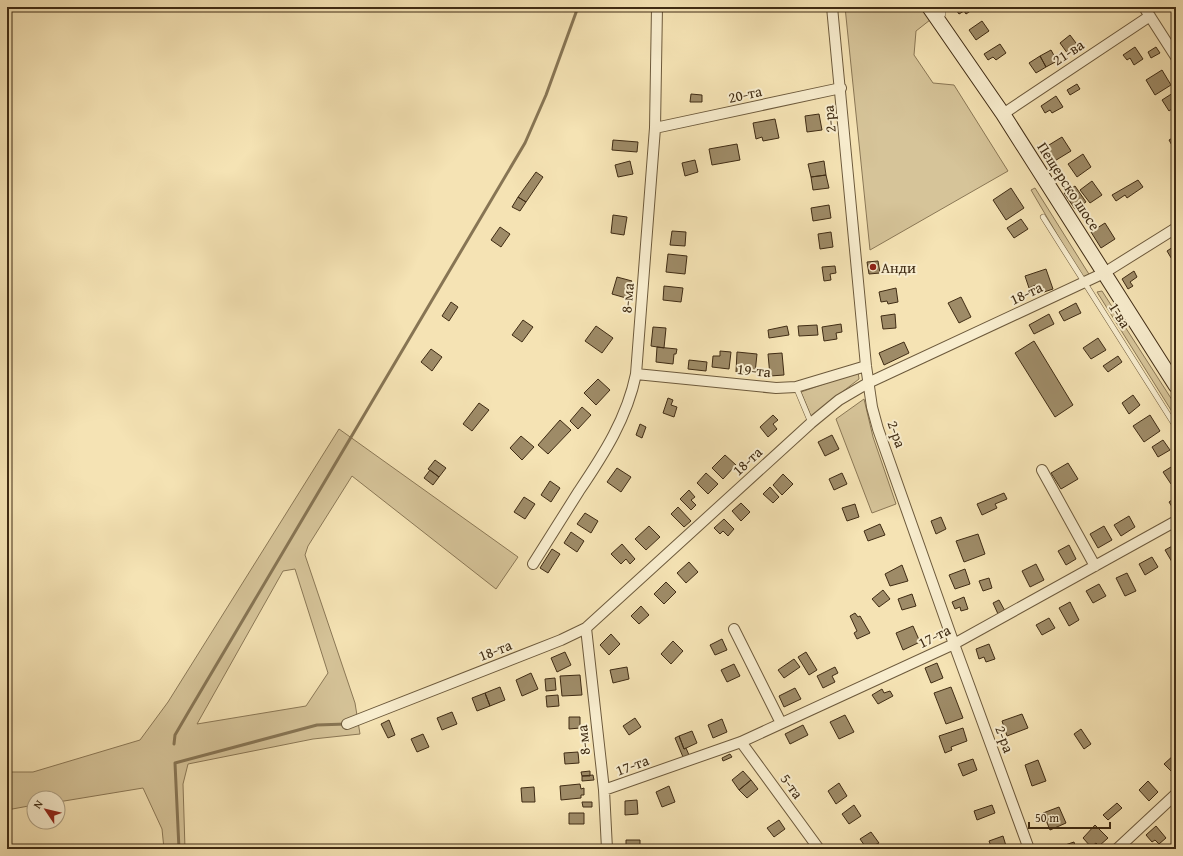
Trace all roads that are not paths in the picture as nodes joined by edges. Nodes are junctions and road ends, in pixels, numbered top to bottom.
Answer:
1 (657, 7) edge
2 (832, 7) edge
3 (929, 7) edge
4 (1144, 7) edge
5 (941, 13) edge
6 (1150, 16) junction
7 (1176, 57) edge
8 (841, 88) junction
9 (1002, 114) junction
10 (656, 128) junction
11 (1043, 217) dead end
12 (1176, 228) edge
13 (1104, 273) junction
14 (1085, 282) junction
15 (866, 366) junction
16 (636, 374) junction
17 (868, 383) junction
18 (1176, 386) edge
19 (796, 387) junction
20 (810, 423) junction
21 (1176, 426) edge
22 (1042, 470) dead end
23 (1176, 521) edge
24 (533, 564) dead end
25 (1095, 566) junction
26 (586, 628) junction
27 (734, 629) dead end
28 (954, 644) junction
29 (781, 723) junction
30 (347, 724) dead end
31 (741, 742) junction
32 (604, 790) junction
33 (1176, 794) edge
34 (607, 849) edge
35 (819, 849) edge
36 (1029, 849) edge
37 (1117, 849) edge

1 - 10 street, 8-ма
2 - 8 street, 2-ра
3 - 5 main road, Пещерско шосе
4 - 6 street
5 - 9 main road, Пещерско шосе
6 - 7 street
6 - 9 street, 21-ва
8 - 10 street, 20-та
8 - 15 street, 2-ра
9 - 13 main road, Пещерско шосе
10 - 16 street, 8-ма
11 - 14 lane, 1-ва
12 - 13 street, 18-та
13 - 14 street, 18-та
13 - 18 main road, Пещерско шосе
14 - 17 street, 18-та
14 - 21 lane, 1-ва
15 - 17 street, 2-ра
15 - 19 street, 19-та
16 - 19 street, 19-та
16 - 24 street, 8-ма
17 - 20 street, 18-та
17 - 28 street, 2-ра
19 - 20 lane
20 - 26 street, 18-та
22 - 25 street
23 - 25 street, 17-та
25 - 28 street, 17-та
26 - 30 street, 18-та
26 - 32 street, 8-ма
27 - 29 street
28 - 29 street, 17-та
28 - 36 street, 2-ра
29 - 31 street, 17-та
31 - 32 street, 17-та
31 - 35 street, 5-та
32 - 34 street, 8-ма
33 - 37 street

